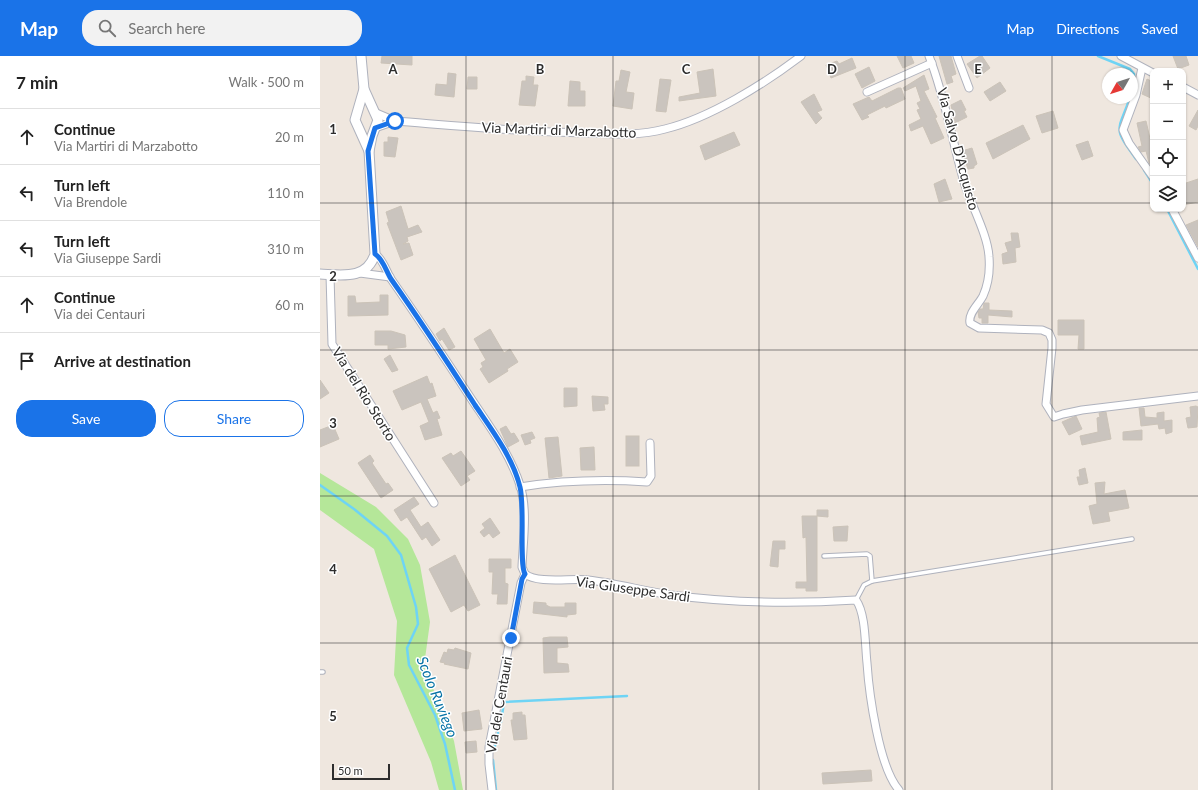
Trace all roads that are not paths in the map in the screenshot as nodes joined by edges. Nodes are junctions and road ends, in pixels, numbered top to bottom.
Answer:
1 (361, 56) edge
2 (800, 56) edge
3 (929, 56) edge
4 (957, 56) edge
5 (1120, 56) edge
6 (932, 63) junction
7 (1142, 68) junction
8 (1150, 72) edge
9 (968, 88) dead end
10 (364, 89) junction
11 (1186, 89) edge
12 (867, 92) dead end
13 (1198, 95) edge
14 (374, 112) junction
15 (358, 113) junction
16 (395, 121) junction
17 (358, 127) junction
18 (375, 128) junction
19 (368, 151) junction
20 (1152, 176) edge
21 (1174, 212) edge
22 (375, 254) junction
23 (1198, 256) edge
24 (360, 273) junction
25 (320, 274) edge
26 (330, 274) junction
27 (390, 277) junction
28 (1198, 396) edge
29 (650, 443) dead end
30 (520, 487) junction
31 (434, 503) dead end
32 (1132, 539) dead end
33 (824, 556) dead end
34 (525, 574) junction
35 (872, 581) junction
36 (856, 600) junction
37 (492, 790) edge
38 (899, 790) edge

1 - 10 street
2 - 16 street, Via Martiri di Marzabotto
3 - 6 street, Via Salvo D'Acquisto
4 - 9 street
5 - 7 street
6 - 12 street
6 - 28 street, Via Salvo D'Acquisto
7 - 8 street
7 - 20 street
10 - 14 street
10 - 15 street
11 - 13 street
14 - 15 street
14 - 16 street, Via Martiri di Marzabotto
14 - 18 street
15 - 17 street
16 - 18 street, Via Martiri di Marzabotto
17 - 18 street
17 - 19 street
18 - 19 street
19 - 22 street
21 - 23 street
22 - 24 street
22 - 27 street
24 - 26 street
24 - 27 street
25 - 26 street
26 - 31 street, Via del Rio Storto
27 - 30 street
29 - 30 street
30 - 34 street
32 - 35 lane
33 - 35 lane
34 - 36 street, Via Giuseppe Sardi
34 - 37 street, Via dei Centauri
35 - 36 lane
36 - 38 street

